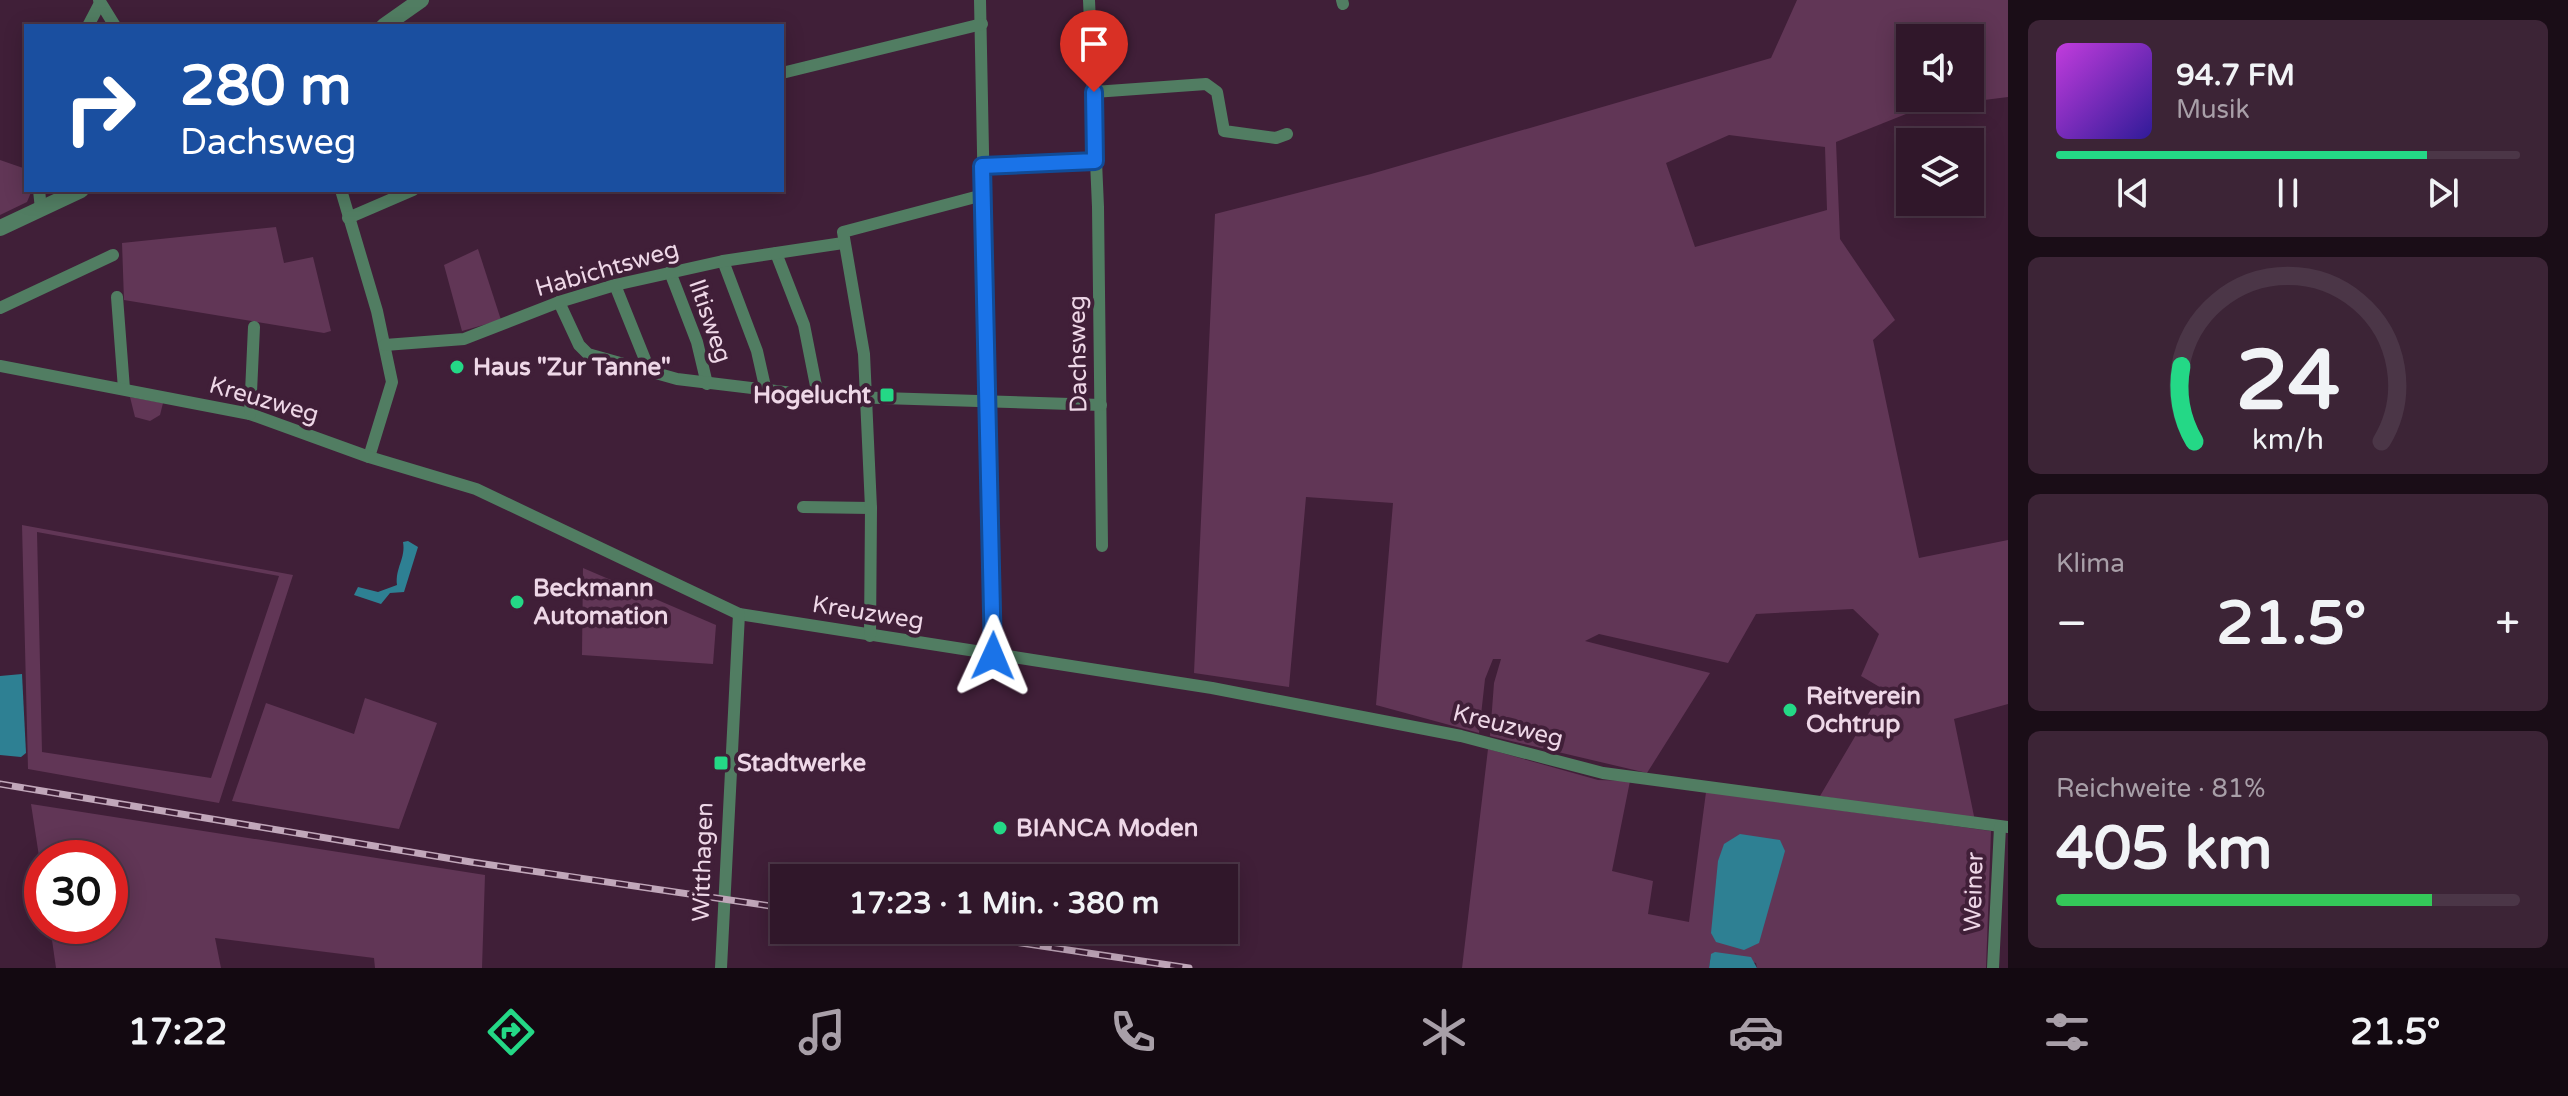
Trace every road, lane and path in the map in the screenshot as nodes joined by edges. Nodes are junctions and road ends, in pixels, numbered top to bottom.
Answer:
1 (404, 0) edge
2 (421, 0) edge
3 (980, 0) edge
4 (1089, 0) edge
5 (100, 1) edge
6 (89, 24) edge
7 (114, 24) edge
8 (374, 24) edge
9 (387, 24) edge
10 (982, 24) junction
11 (784, 73) edge
12 (1094, 92) junction
13 (1287, 134) dead end
14 (1095, 161) junction
15 (982, 166) junction
16 (39, 192) edge
17 (77, 192) edge
18 (342, 192) edge
19 (408, 192) edge
20 (983, 195) junction
21 (41, 209) junction
22 (348, 218) junction
23 (0, 228) edge
24 (843, 243) junction
25 (776, 253) junction
26 (113, 255) dead end
27 (723, 261) junction
28 (670, 272) junction
29 (615, 285) junction
30 (117, 297) dead end
31 (559, 302) junction
32 (0, 308) edge
33 (254, 327) dead end
34 (385, 345) junction
35 (0, 366) edge
36 (650, 372) junction
37 (707, 384) junction
38 (124, 389) junction
39 (766, 391) junction
40 (818, 396) junction
41 (866, 400) junction
42 (988, 402) junction
43 (1101, 405) junction
44 (250, 414) junction
45 (369, 457) junction
46 (803, 507) dead end
47 (871, 508) junction
48 (1102, 546) dead end
49 (739, 614) junction
50 (870, 636) junction
51 (993, 656) junction
52 (2004, 827) edge
53 (721, 968) edge
54 (1993, 968) edge

1 - 8 street
2 - 9 street
3 - 10 street
4 - 12 street, Dachsweg
5 - 6 street
5 - 7 street
10 - 11 street
10 - 15 street
12 - 13 street
12 - 14 street, Dachsweg
14 - 15 street
14 - 43 street, Dachsweg
15 - 20 street
16 - 21 street
17 - 21 street
18 - 22 street
19 - 22 street
20 - 24 street
20 - 42 street
21 - 23 street
22 - 34 street
24 - 25 street, Habichtsweg
24 - 41 street
25 - 27 street, Habichtsweg
25 - 40 street
26 - 32 street
27 - 28 street, Habichtsweg
27 - 39 street
28 - 29 street, Habichtsweg
28 - 37 street, Iltisweg
29 - 31 street, Habichtsweg
29 - 36 street
30 - 38 street
31 - 34 street, Habichtsweg
31 - 36 street
33 - 44 street
34 - 45 street
35 - 38 street, Kreuzweg
36 - 37 street
37 - 39 street
38 - 44 street, Kreuzweg
39 - 40 street
40 - 41 street
41 - 42 street
41 - 47 street
42 - 43 street
42 - 51 street
43 - 48 street, Dachsweg
44 - 45 street, Kreuzweg
45 - 49 street, Kreuzweg
46 - 47 street
47 - 50 street
49 - 50 street, Kreuzweg
49 - 53 street, Witthagen
50 - 51 street, Kreuzweg
51 - 52 street, Kreuzweg
52 - 54 street, Weiner

